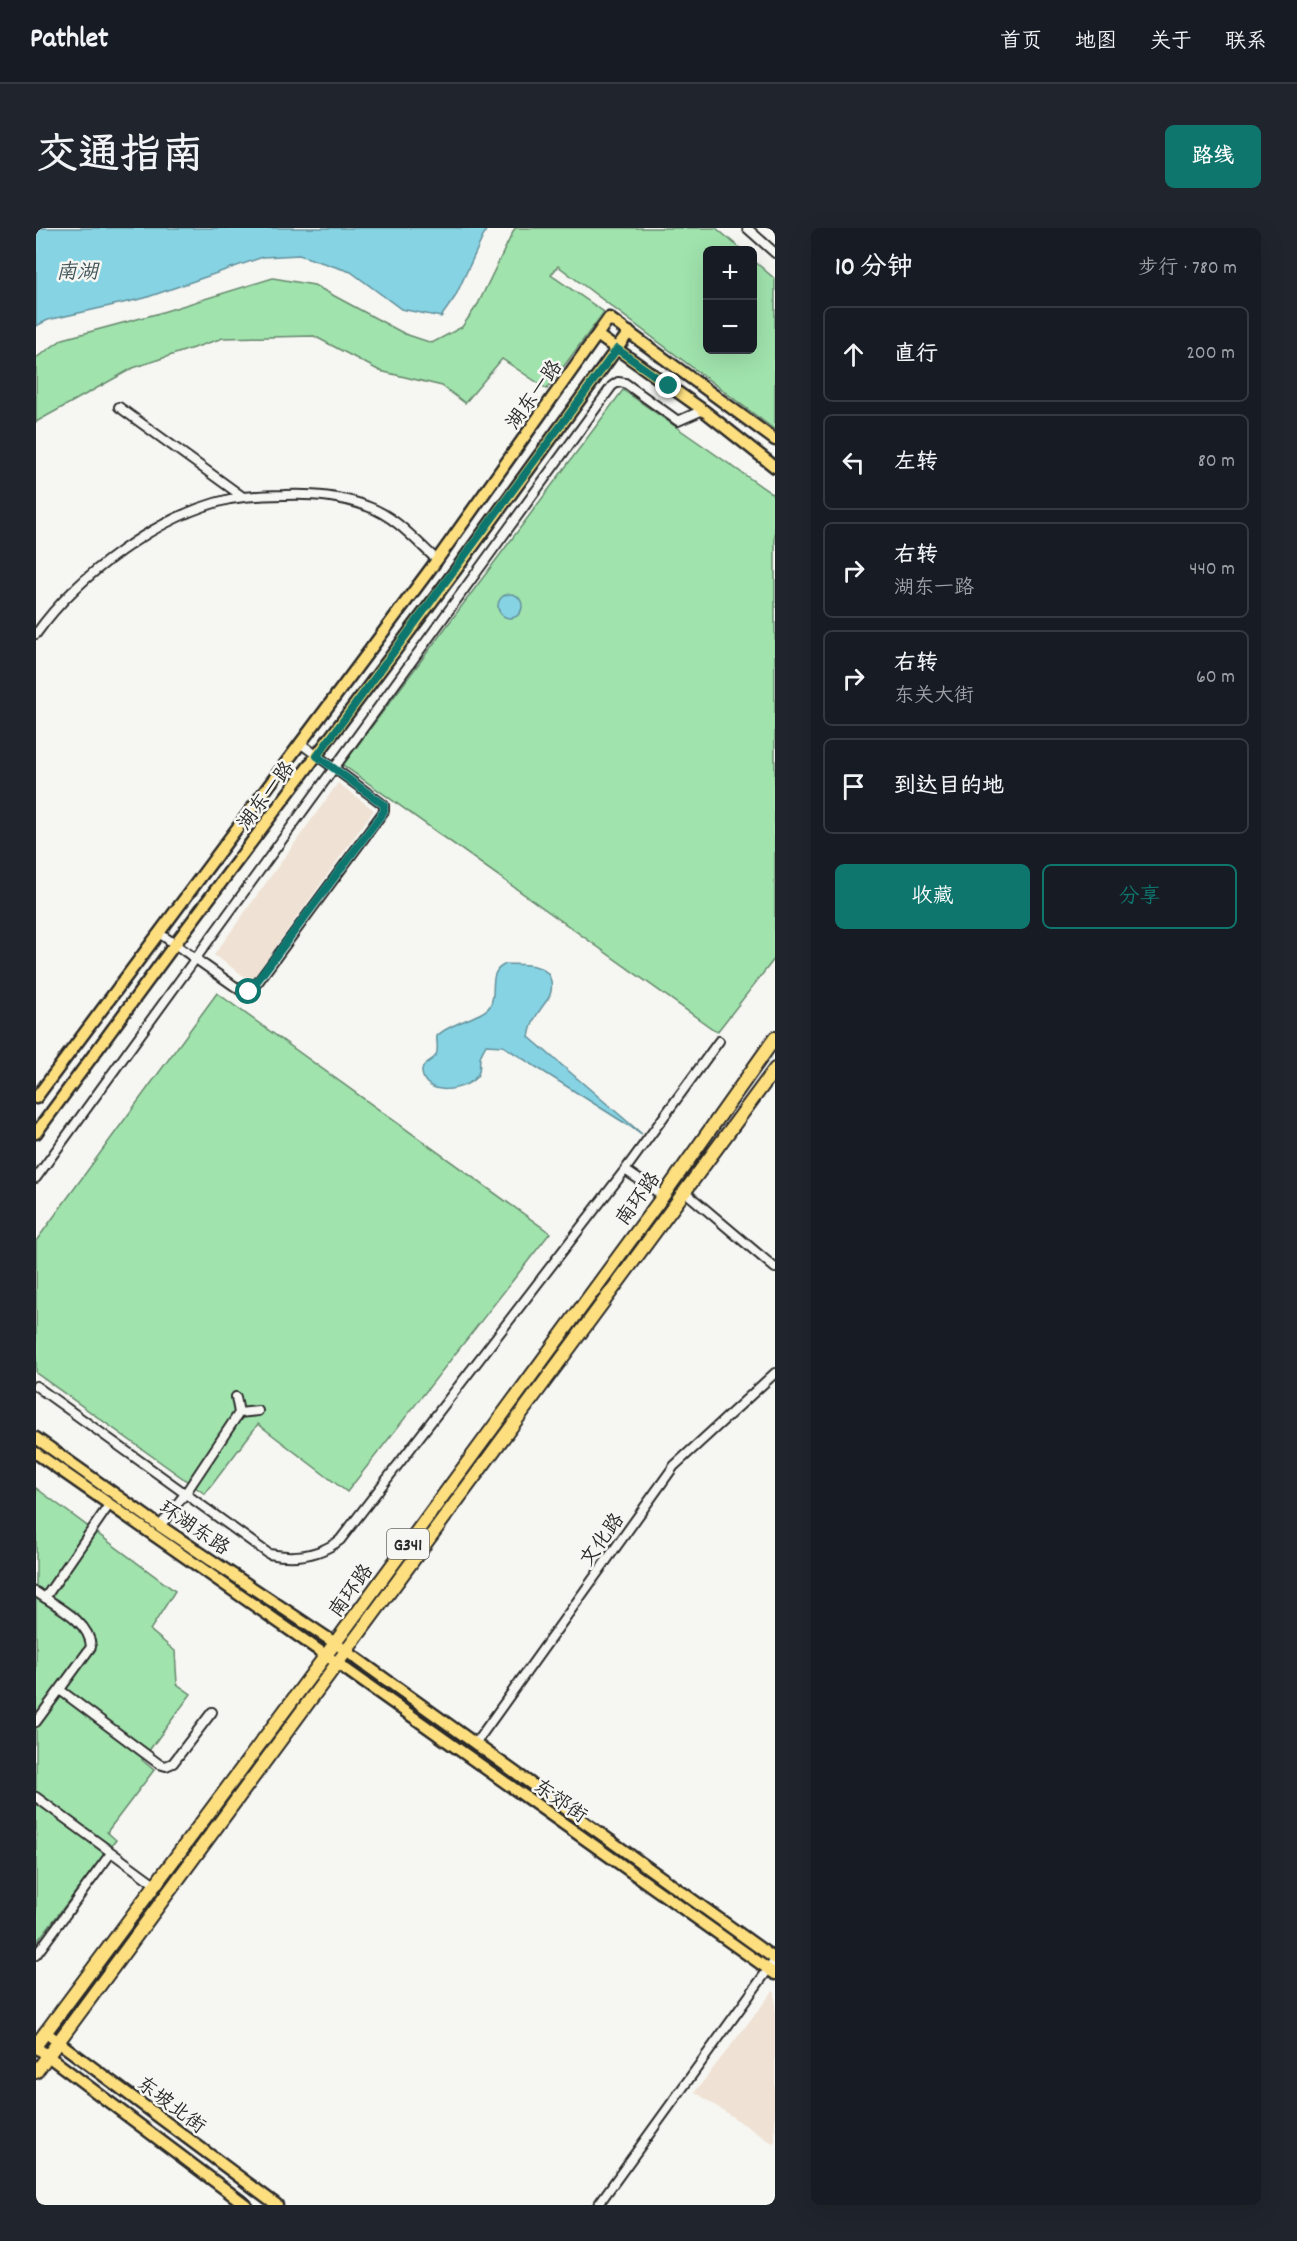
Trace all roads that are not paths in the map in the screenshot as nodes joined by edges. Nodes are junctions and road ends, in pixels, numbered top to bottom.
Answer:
1 (747, 228) edge
2 (775, 253) edge
3 (629, 332) junction
4 (597, 335) junction
5 (617, 349) junction
6 (118, 407) dead end
7 (703, 410) junction
8 (775, 440) edge
9 (775, 467) edge
10 (243, 497) junction
11 (436, 560) junction
12 (36, 634) edge
13 (300, 743) junction
14 (317, 756) junction
15 (335, 769) junction
16 (159, 933) junction
17 (175, 944) junction
18 (195, 958) junction
19 (775, 1038) edge
20 (719, 1041) dead end
21 (775, 1069) edge
22 (36, 1098) edge
23 (36, 1133) edge
24 (625, 1170) junction
25 (36, 1178) edge
26 (684, 1191) junction
27 (663, 1196) junction
28 (775, 1268) edge
29 (775, 1373) edge
30 (36, 1386) edge
31 (236, 1397) dead end
32 (258, 1411) dead end
33 (239, 1413) junction
34 (36, 1438) edge
35 (36, 1453) edge
36 (184, 1494) junction
37 (109, 1505) junction
38 (160, 1526) junction
39 (36, 1592) edge
40 (45, 1598) junction
41 (335, 1643) junction
42 (346, 1651) junction
43 (326, 1655) junction
44 (337, 1663) junction
45 (60, 1690) junction
46 (212, 1712) dead end
47 (36, 1722) edge
48 (475, 1744) junction
49 (36, 1797) edge
50 (111, 1853) junction
51 (156, 1885) junction
52 (36, 1955) edge
53 (775, 1959) edge
54 (772, 1972) edge
55 (39, 2040) edge
56 (58, 2042) junction
57 (48, 2056) junction
58 (36, 2072) edge
59 (246, 2205) edge
60 (277, 2205) edge
61 (598, 2205) edge

1 - 2 street
3 - 4 main road, 湖东一路
3 - 5 main road, 湖东一路
3 - 8 main road
4 - 5 main road
4 - 11 main road, 湖东一路
5 - 7 main road
5 - 14 main road, 湖东一路
6 - 10 street
7 - 9 main road
7 - 15 street
10 - 11 street
10 - 12 street
11 - 13 main road, 湖东一路
13 - 14 street
13 - 16 main road, 湖东一路
14 - 15 street
14 - 17 main road, 湖东一路
15 - 18 street
15 - 18 street
16 - 17 street
16 - 22 main road, 湖东一路
17 - 18 street
17 - 23 main road, 湖东一路
18 - 25 street
19 - 27 highway, 南环路 / G341
20 - 24 street
21 - 26 highway, 南环路 / G341
24 - 27 street
24 - 36 street
26 - 28 street
26 - 42 highway, 南环路 / G341
27 - 41 highway, 南环路 / G341
29 - 48 street, 文化路
30 - 36 street
31 - 33 street
32 - 33 street
33 - 36 street
34 - 38 main road, 环湖东路
35 - 37 main road, 环湖东路
36 - 38 street
37 - 40 street
37 - 43 main road, 环湖东路
38 - 41 main road, 环湖东路
39 - 40 street
40 - 45 street
41 - 42 main road, 东郊街
41 - 43 highway, 南环路 / G341
42 - 44 highway, 南环路 / G341
42 - 48 main road, 东郊街
43 - 44 main road, 东郊街
43 - 51 highway, 南环路 / G341
44 - 54 main road, 东郊街
44 - 56 highway, 南环路 / G341
45 - 46 street
45 - 47 street
48 - 53 main road, 东郊街
49 - 50 street
50 - 51 street
50 - 52 street
51 - 55 highway, 南环路 / G341
53 - 54 street
54 - 61 street
55 - 56 main road, 东坡北街
55 - 57 main road, 东坡北街
56 - 57 highway, 南环路 / G341
56 - 60 main road, 东坡北街
57 - 58 highway, 南环路 / G341
57 - 59 main road, 东坡北街

